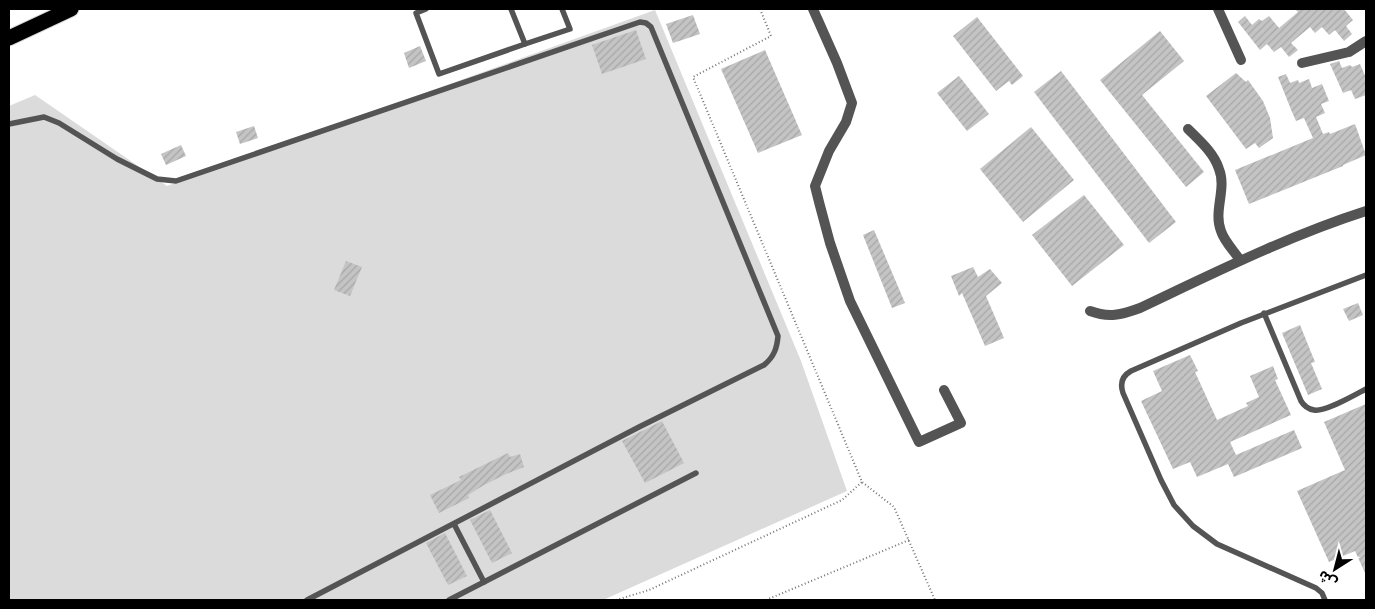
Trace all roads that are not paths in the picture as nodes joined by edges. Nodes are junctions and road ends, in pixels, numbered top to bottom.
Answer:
1 (71, 9) edge
2 (426, 9) edge
3 (510, 9) edge
4 (562, 9) edge
5 (812, 9) edge
6 (1218, 9) edge
7 (9, 38) edge
8 (1366, 41) edge
9 (525, 44) junction
10 (1241, 60) dead end
11 (1302, 63) dead end
12 (9, 124) edge
13 (1188, 129) dead end
14 (1366, 211) edge
15 (1240, 260) junction
16 (1366, 275) edge
17 (1090, 311) dead end
18 (1264, 313) junction
19 (1366, 389) edge
20 (944, 390) dead end
21 (696, 473) dead end
22 (454, 524) junction
23 (484, 582) junction
24 (307, 600) edge
25 (449, 600) edge
26 (1325, 600) edge

1 - 7 highway
2 - 9 lane
3 - 9 lane
4 - 9 lane
5 - 20 street
6 - 10 street
8 - 11 street
12 - 22 lane
13 - 15 street
14 - 15 street
15 - 17 street
16 - 18 lane
18 - 19 lane
18 - 26 lane
21 - 23 lane
22 - 23 lane
22 - 24 lane
23 - 25 lane

